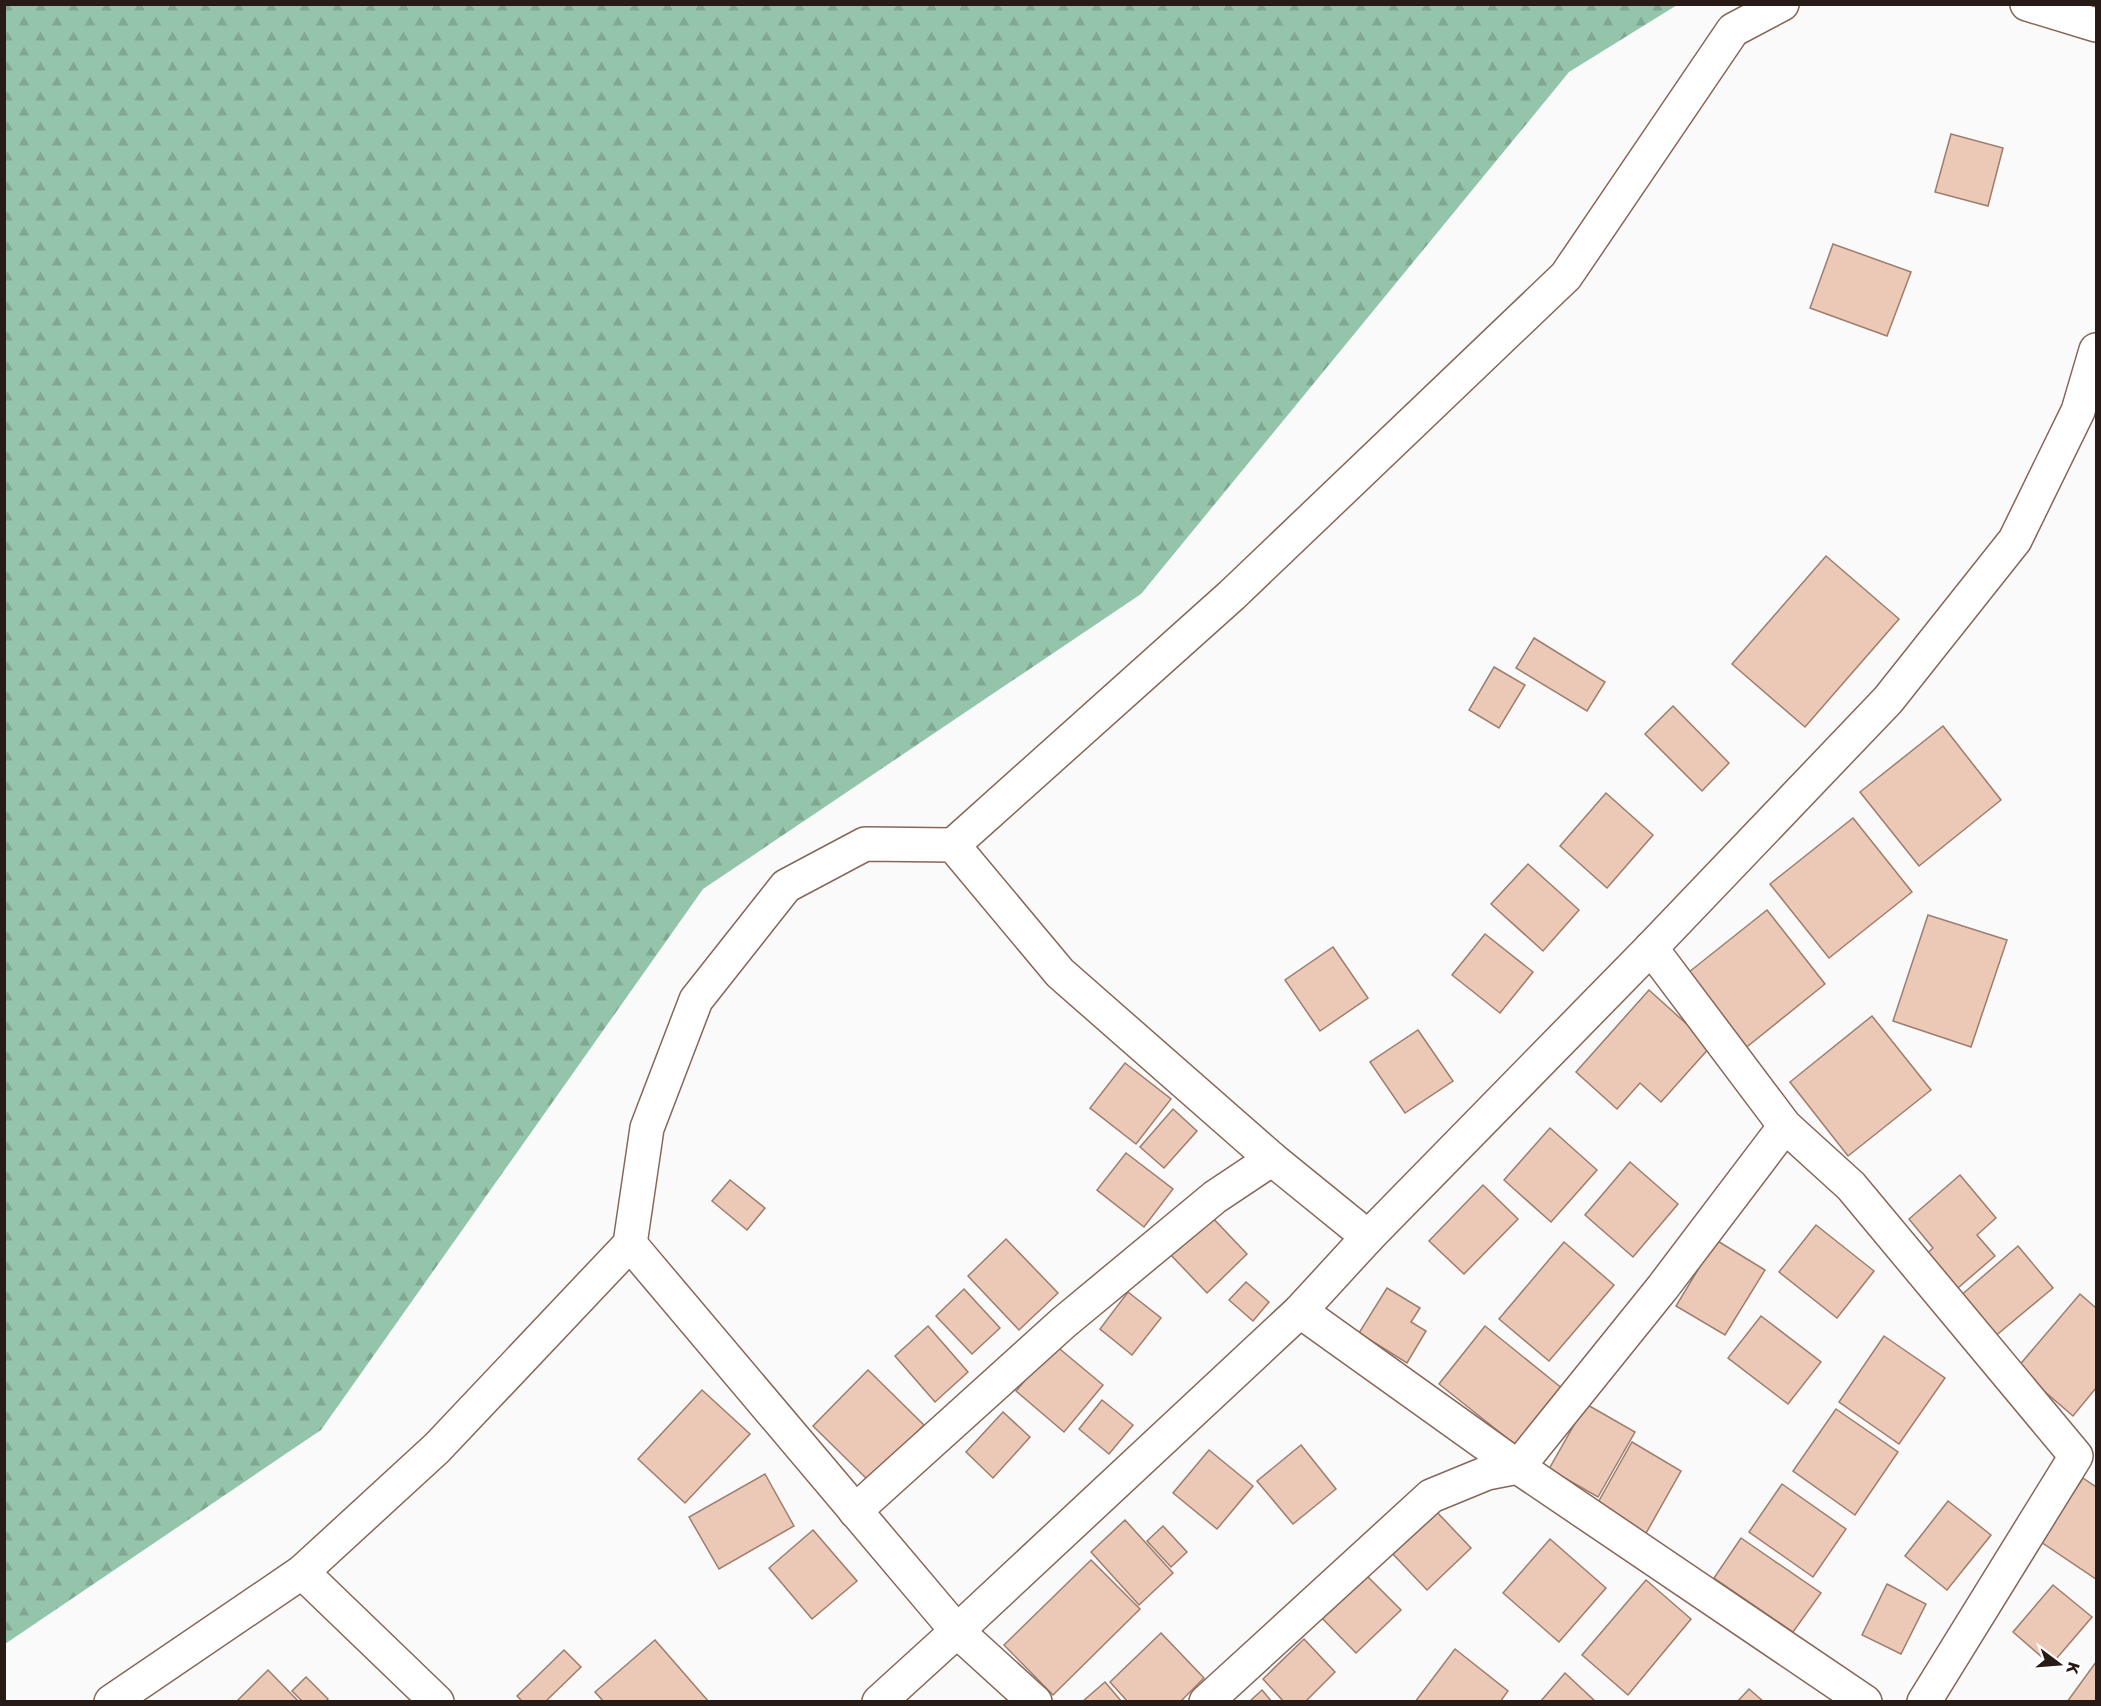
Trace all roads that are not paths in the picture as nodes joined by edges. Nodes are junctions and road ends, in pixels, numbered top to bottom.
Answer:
1 (1782, 4) edge
2 (2027, 4) edge
3 (2097, 25) edge
4 (2097, 350) edge
5 (953, 845) junction
6 (1651, 948) junction
7 (1785, 1126) junction
8 (1272, 1159) junction
9 (1368, 1237) junction
10 (630, 1244) junction
11 (1300, 1311) junction
12 (1518, 1467) junction
13 (855, 1511) junction
14 (302, 1572) junction
15 (957, 1631) junction
16 (111, 1701) edge
17 (437, 1701) edge
18 (879, 1701) edge
19 (1035, 1701) edge
20 (1206, 1701) edge
21 (1865, 1701) edge
22 (1924, 1701) edge

1 - 5 street
2 - 3 street
4 - 6 street
5 - 8 street
5 - 10 street
6 - 7 street
6 - 9 street
7 - 12 street
7 - 22 street
8 - 9 street
8 - 13 street
9 - 11 street
10 - 13 street
10 - 14 street
11 - 12 street
11 - 15 street
12 - 20 street
12 - 21 street
13 - 15 street
14 - 16 street
14 - 17 street
15 - 18 street
15 - 19 street

